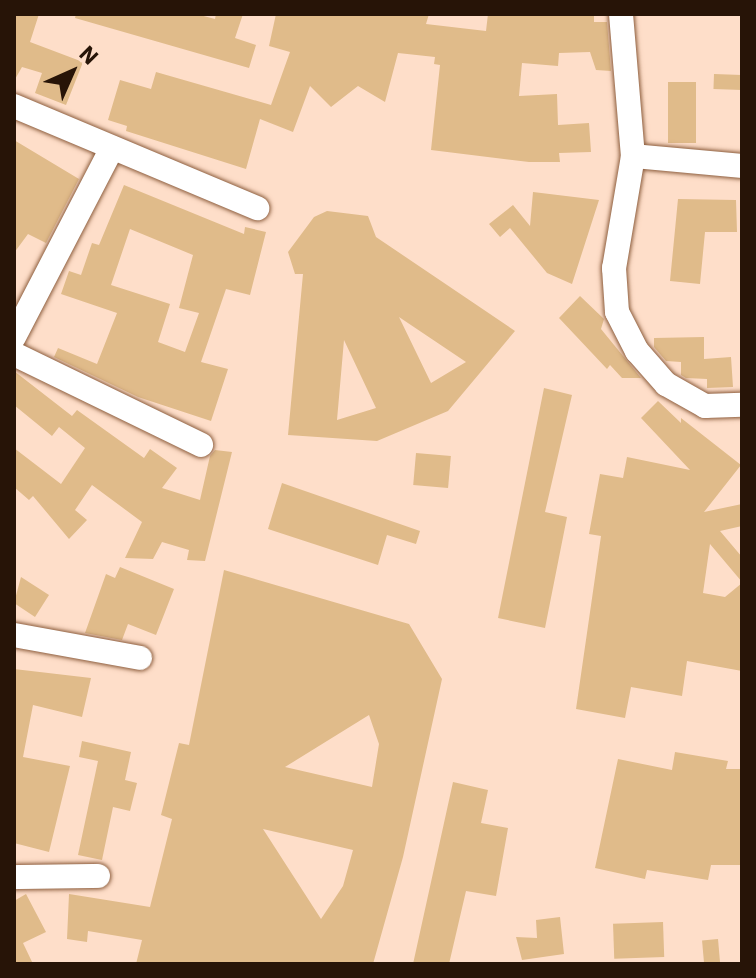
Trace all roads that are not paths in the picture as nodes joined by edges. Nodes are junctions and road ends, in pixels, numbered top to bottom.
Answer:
1 (621, 14) edge
2 (14, 106) edge
3 (112, 148) junction
4 (633, 156) junction
5 (742, 166) edge
6 (257, 208) dead end
7 (14, 337) edge
8 (14, 354) edge
9 (742, 405) edge
10 (201, 445) dead end
11 (14, 635) edge
12 (140, 658) dead end
13 (98, 876) dead end
14 (14, 877) edge

1 - 4 street
2 - 3 street
3 - 6 street
3 - 7 street
4 - 5 street
4 - 9 street
8 - 10 street
11 - 12 street
13 - 14 street

